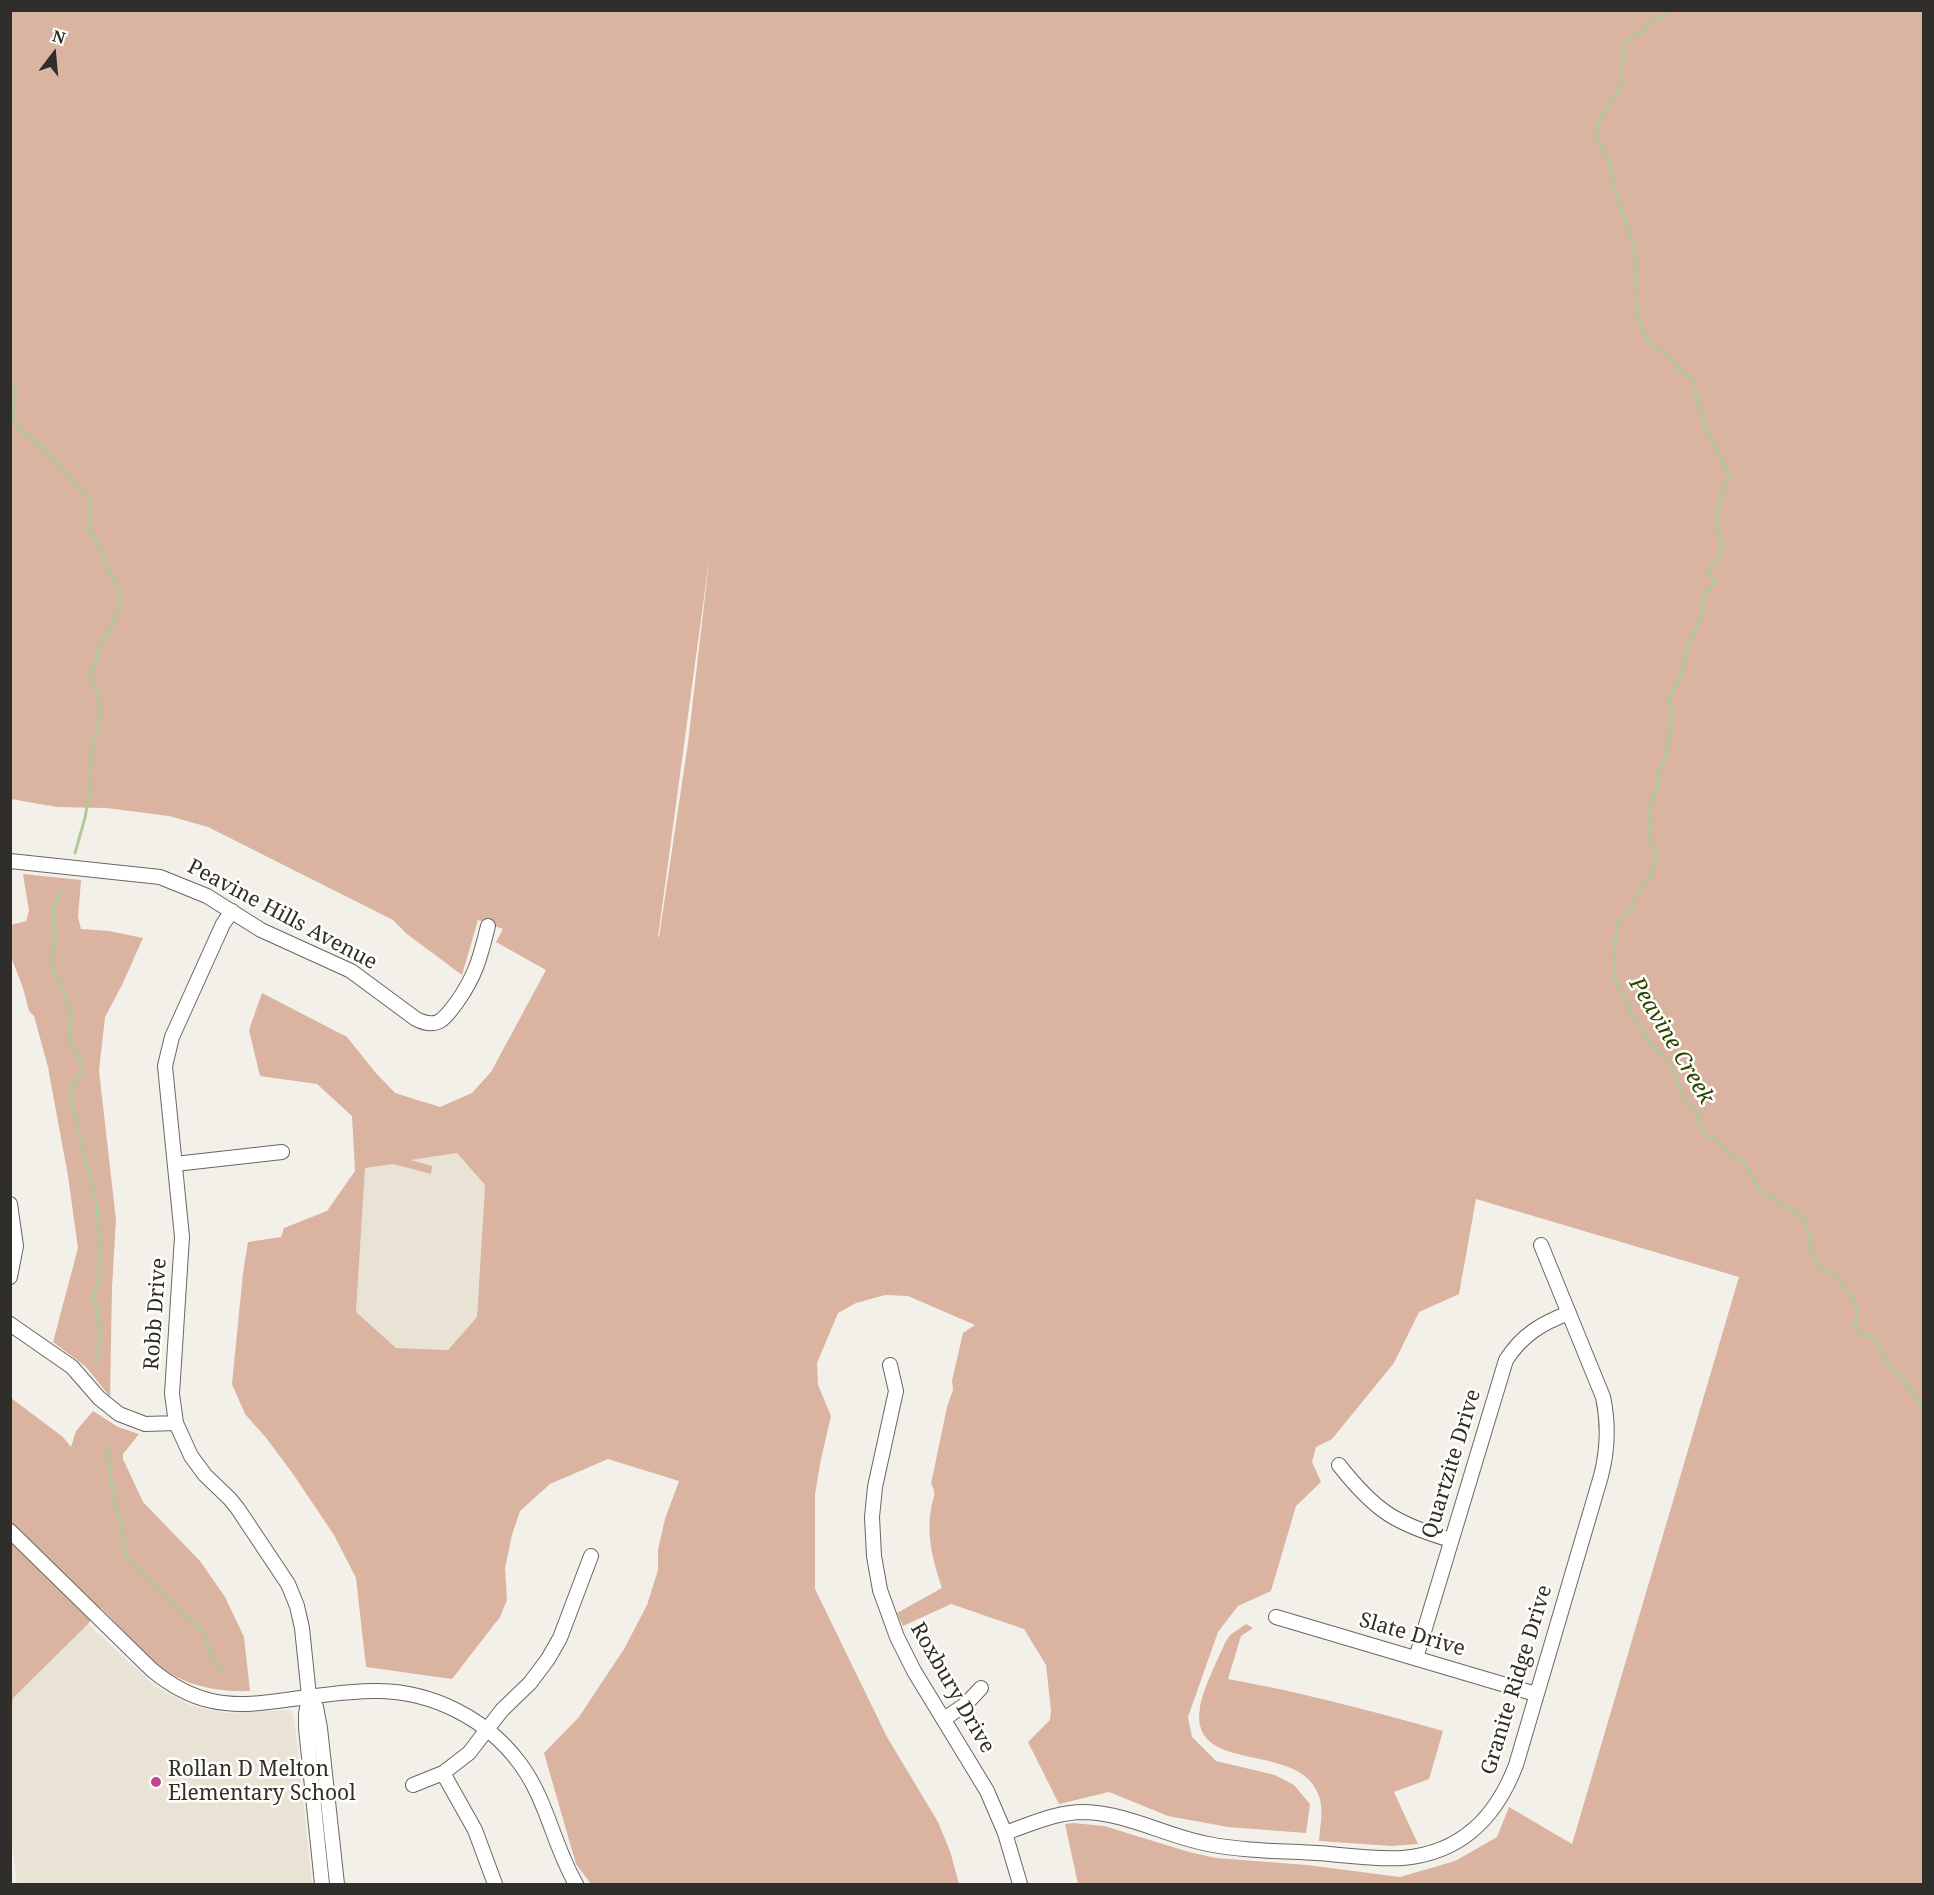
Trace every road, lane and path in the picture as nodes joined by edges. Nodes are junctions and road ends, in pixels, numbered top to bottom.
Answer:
1 (10, 861) edge
2 (232, 911) junction
3 (488, 926) dead end
4 (282, 1152) dead end
5 (175, 1164) junction
6 (10, 1204) edge
7 (1541, 1245) dead end
8 (10, 1277) edge
9 (1569, 1313) junction
10 (10, 1324) edge
11 (890, 1365) dead end
12 (176, 1423) junction
13 (1339, 1465) dead end
14 (10, 1531) edge
15 (1451, 1540) junction
16 (591, 1556) dead end
17 (1276, 1617) dead end
18 (1416, 1658) junction
19 (981, 1688) dead end
20 (1536, 1694) junction
21 (309, 1696) junction
22 (944, 1719) junction
23 (486, 1729) junction
24 (443, 1773) junction
25 (412, 1785) dead end
26 (1005, 1833) junction
27 (322, 1884) edge
28 (338, 1884) edge
29 (495, 1884) edge
30 (576, 1884) edge
31 (1020, 1884) edge

1 - 2 street, Peavine Hills Avenue
2 - 3 street, Peavine Hills Avenue
2 - 5 street, Robb Drive
4 - 5 street
5 - 12 street, Robb Drive
6 - 8 street
7 - 9 street, Granite Ridge Drive
9 - 15 street, Quartzite Drive
9 - 20 street, Granite Ridge Drive
10 - 12 street
11 - 22 street, Roxbury Drive
12 - 21 street, Robb Drive
13 - 15 street
14 - 21 street
15 - 18 street, Quartzite Drive
16 - 23 street
17 - 18 street, Slate Drive
18 - 20 street, Slate Drive
19 - 22 street
20 - 26 street, Granite Ridge Drive
21 - 23 street
21 - 27 street, Robb Drive
21 - 28 street, Robb Drive
22 - 26 street, Roxbury Drive
23 - 24 street
23 - 30 street
24 - 25 street
24 - 29 street
26 - 31 street, Roxbury Drive

